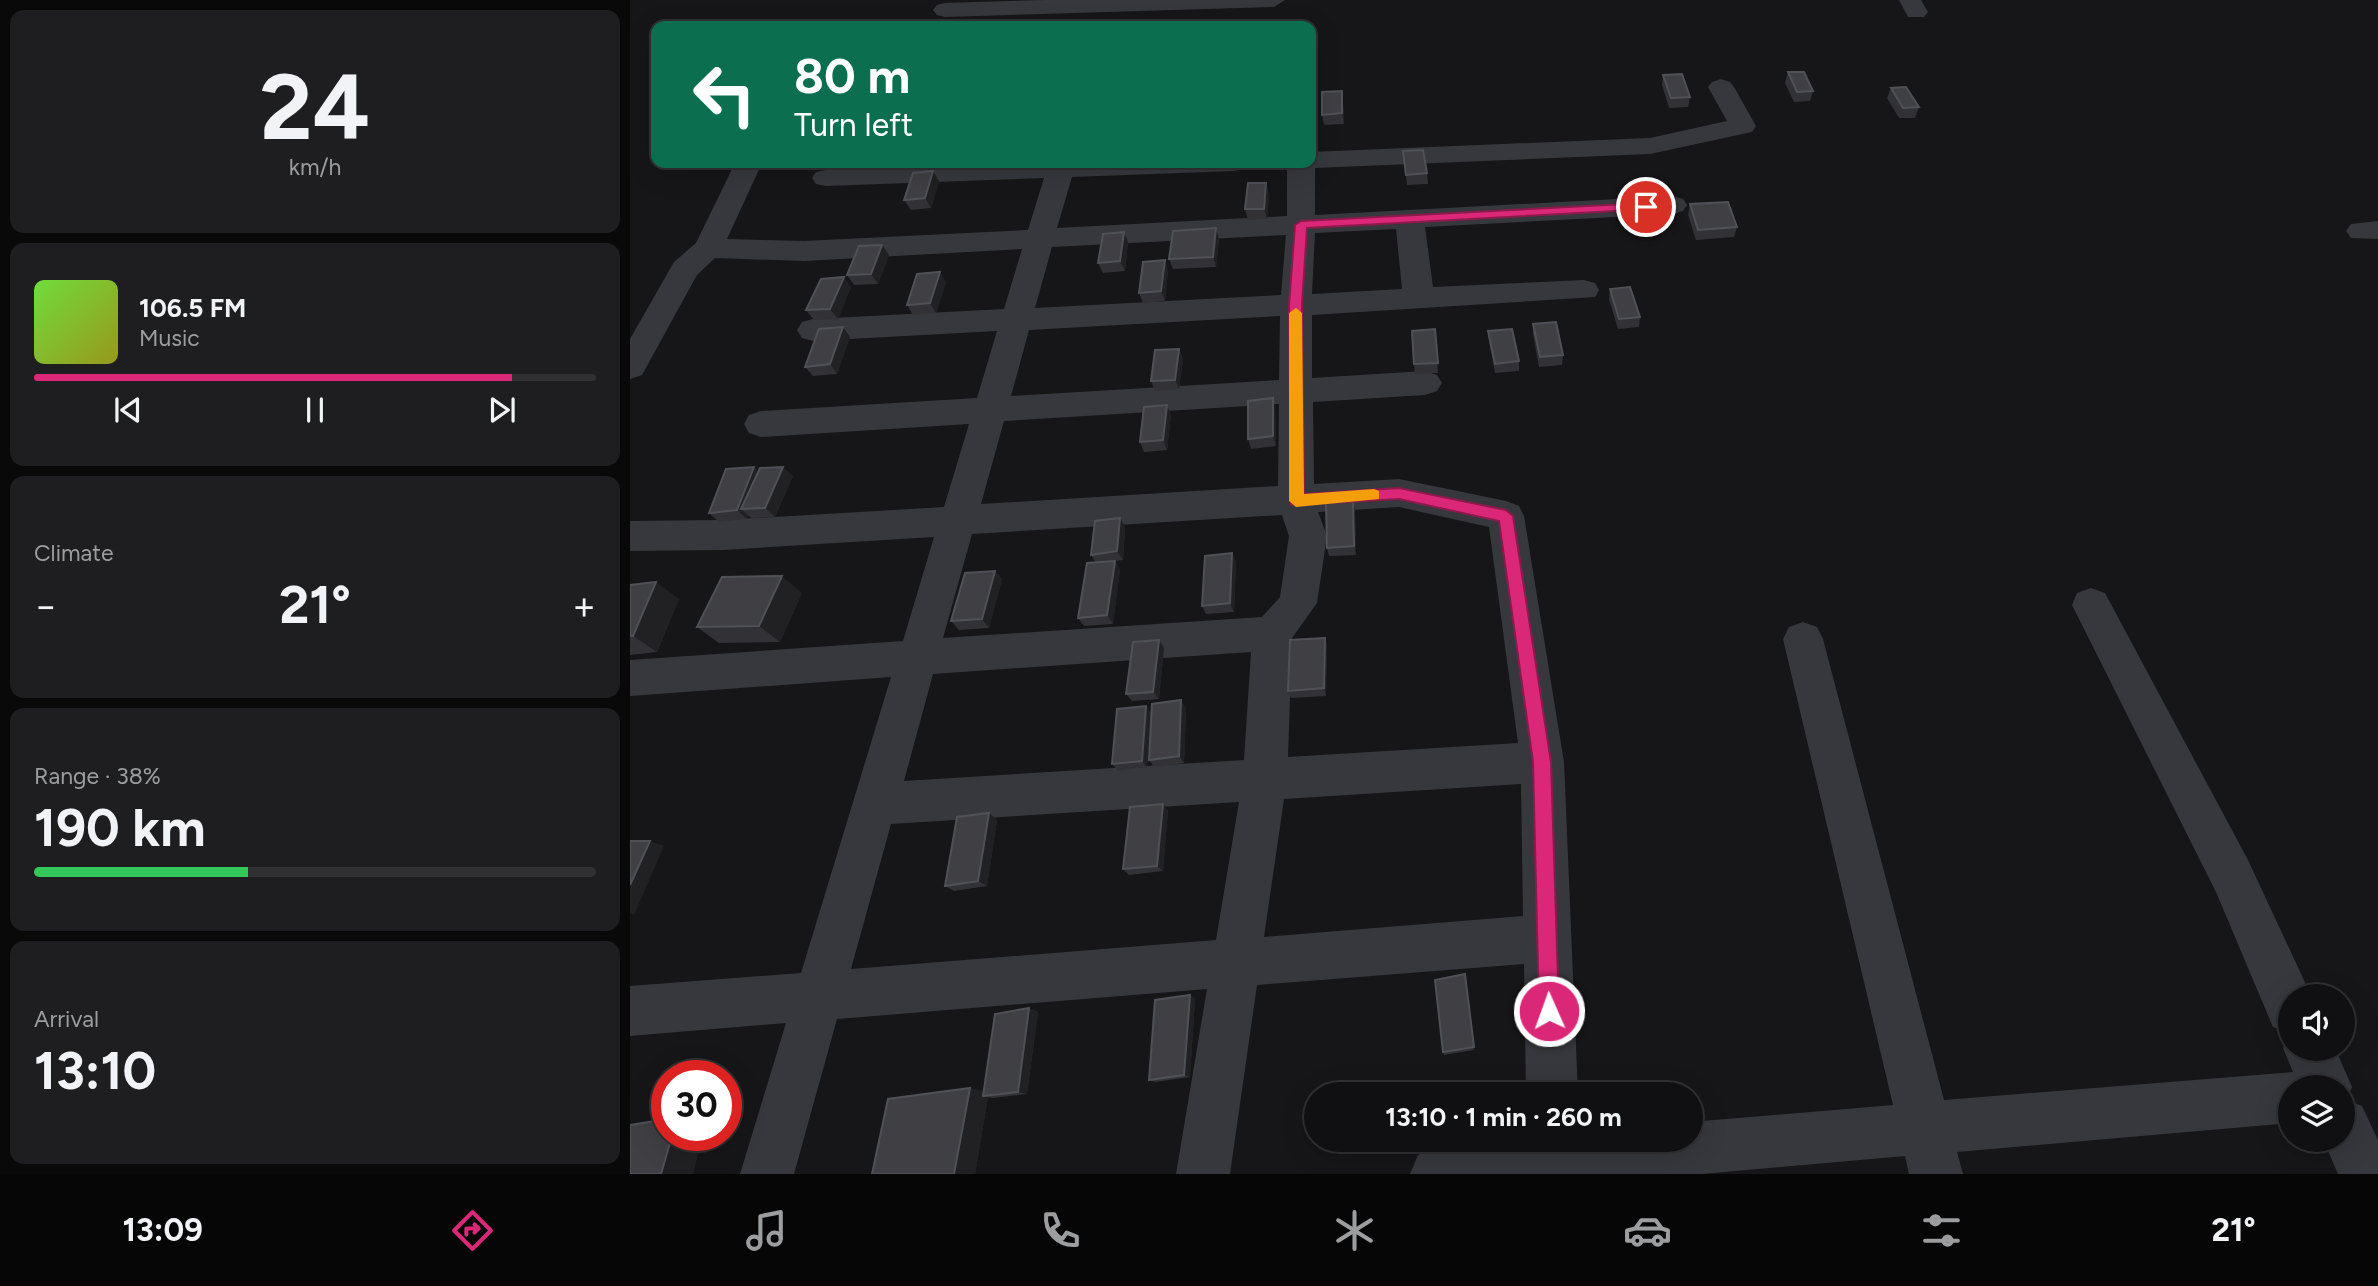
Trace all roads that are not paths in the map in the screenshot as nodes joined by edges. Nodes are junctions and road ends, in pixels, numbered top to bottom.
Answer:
1 (1274, 0) edge
2 (946, 10) dead end
3 (1107, 10) edge
4 (1272, 21) edge
5 (1721, 87) dead end
6 (1316, 160) edge
7 (746, 168) edge
8 (1022, 168) edge
9 (1060, 168) edge
10 (1301, 168) edge
11 (826, 178) dead end
12 (1673, 205) dead end
13 (1409, 219) junction
14 (1301, 225) junction
15 (1040, 238) junction
16 (708, 248) junction
17 (1584, 290) dead end
18 (1419, 299) junction
19 (1296, 305) junction
20 (1016, 320) junction
21 (813, 330) dead end
22 (630, 367) edge
23 (1425, 383) dead end
24 (1296, 392) junction
25 (989, 410) junction
26 (761, 424) dead end
27 (1296, 501) junction
28 (957, 521) junction
29 (630, 536) edge
30 (2091, 605) dead end
31 (1272, 633) junction
32 (1803, 639) dead end
33 (917, 659) junction
34 (630, 678) edge
35 (1542, 762) junction
36 (1265, 779) junction
37 (874, 804) junction
38 (1525, 940) dead end
39 (1236, 963) junction
40 (2280, 984) edge
41 (819, 997) junction
42 (630, 1012) edge
43 (1552, 1082) edge
44 (2278, 1099) edge
45 (1703, 1150) edge
46 (1929, 1151) edge
47 (2355, 1151) edge
48 (1543, 1152) edge
49 (767, 1174) edge
50 (1203, 1174) edge
51 (1437, 1174) edge
52 (2366, 1174) edge

1 - 3 street
1 - 4 street
2 - 3 street
5 - 6 street
7 - 16 street
8 - 11 street
9 - 15 street
10 - 14 street
12 - 13 street
13 - 14 street
13 - 18 street
14 - 15 street
14 - 19 street
15 - 16 street
15 - 20 street
16 - 22 street
17 - 18 street
18 - 19 street
19 - 20 street
19 - 24 street
20 - 21 street
20 - 25 street
23 - 24 street
24 - 25 street
24 - 27 street
25 - 26 street
25 - 28 street
27 - 28 street
27 - 31 street
27 - 35 street
28 - 29 street
28 - 33 street
30 - 40 street
31 - 33 street
31 - 36 street
32 - 46 street
33 - 34 street
33 - 37 street
35 - 36 street
35 - 43 street
36 - 37 street
36 - 39 street
37 - 41 street
38 - 39 street
39 - 41 street
39 - 50 street
41 - 42 street
41 - 49 street
44 - 46 street
45 - 46 street
47 - 52 street
48 - 51 street

